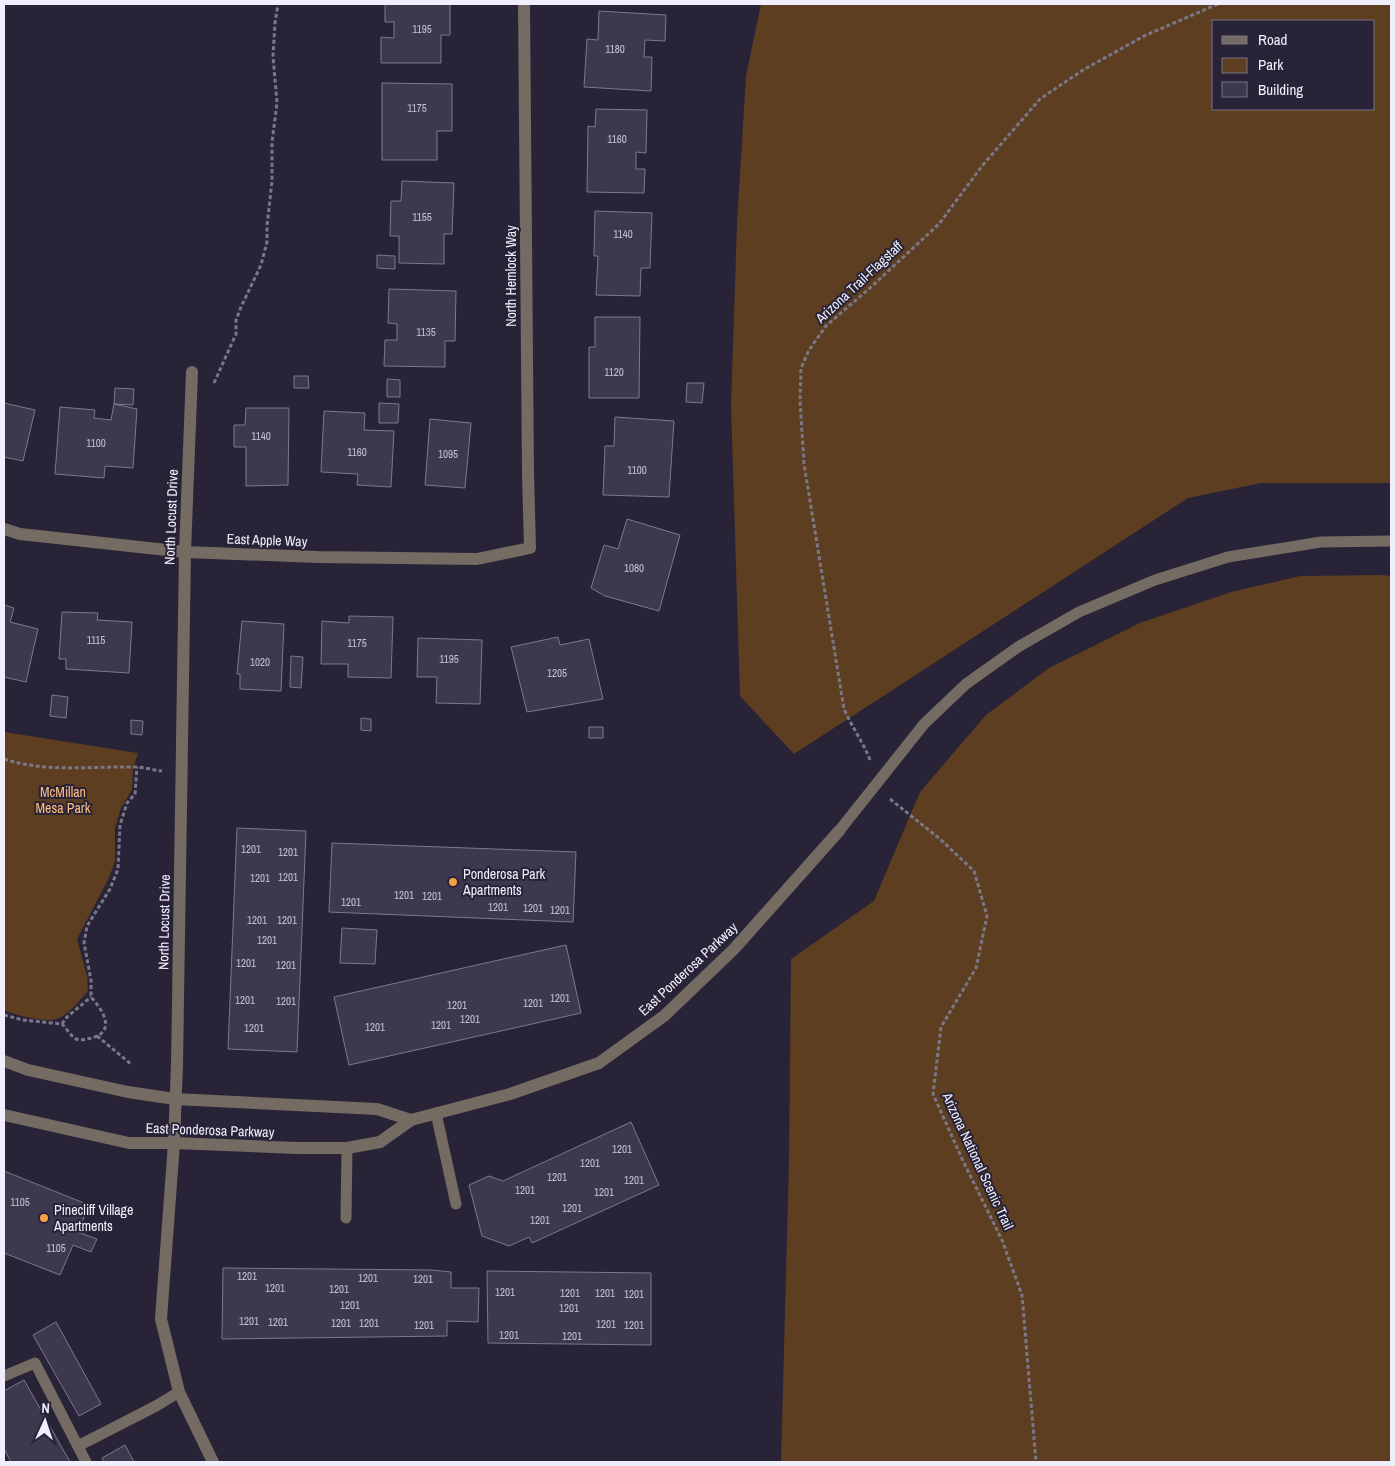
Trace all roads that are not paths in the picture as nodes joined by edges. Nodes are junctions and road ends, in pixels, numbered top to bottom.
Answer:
1 (524, 4) edge
2 (192, 372) dead end
3 (4, 529) edge
4 (1391, 541) edge
5 (530, 548) joint
6 (185, 552) junction
7 (839, 831) joint
8 (4, 1061) edge
9 (175, 1099) junction
10 (436, 1113) junction
11 (4, 1115) edge
12 (411, 1120) junction
13 (174, 1143) junction
14 (347, 1148) junction
15 (456, 1204) dead end
16 (346, 1218) dead end
17 (4, 1376) edge
18 (179, 1392) junction
19 (78, 1446) junction
20 (86, 1462) edge
21 (213, 1462) edge

1 - 5 street, North Hemlock Way
2 - 6 street, North Locust Drive
3 - 6 street, East Apple Way
4 - 7 lane
5 - 6 street, East Apple Way
6 - 9 street, North Locust Drive
7 - 10 street, East Ponderosa Parkway
8 - 9 street, East Ponderosa Parkway
9 - 12 street, East Ponderosa Parkway
9 - 13 street, North Locust Drive
10 - 12 street, East Ponderosa Parkway
10 - 15 lane
11 - 13 street, East Ponderosa Parkway
12 - 14 street, East Ponderosa Parkway
13 - 14 street, East Ponderosa Parkway
13 - 18 street, North Locust Drive
14 - 16 lane
17 - 19 lane
18 - 19 lane
18 - 21 street, North Locust Drive
19 - 20 lane

